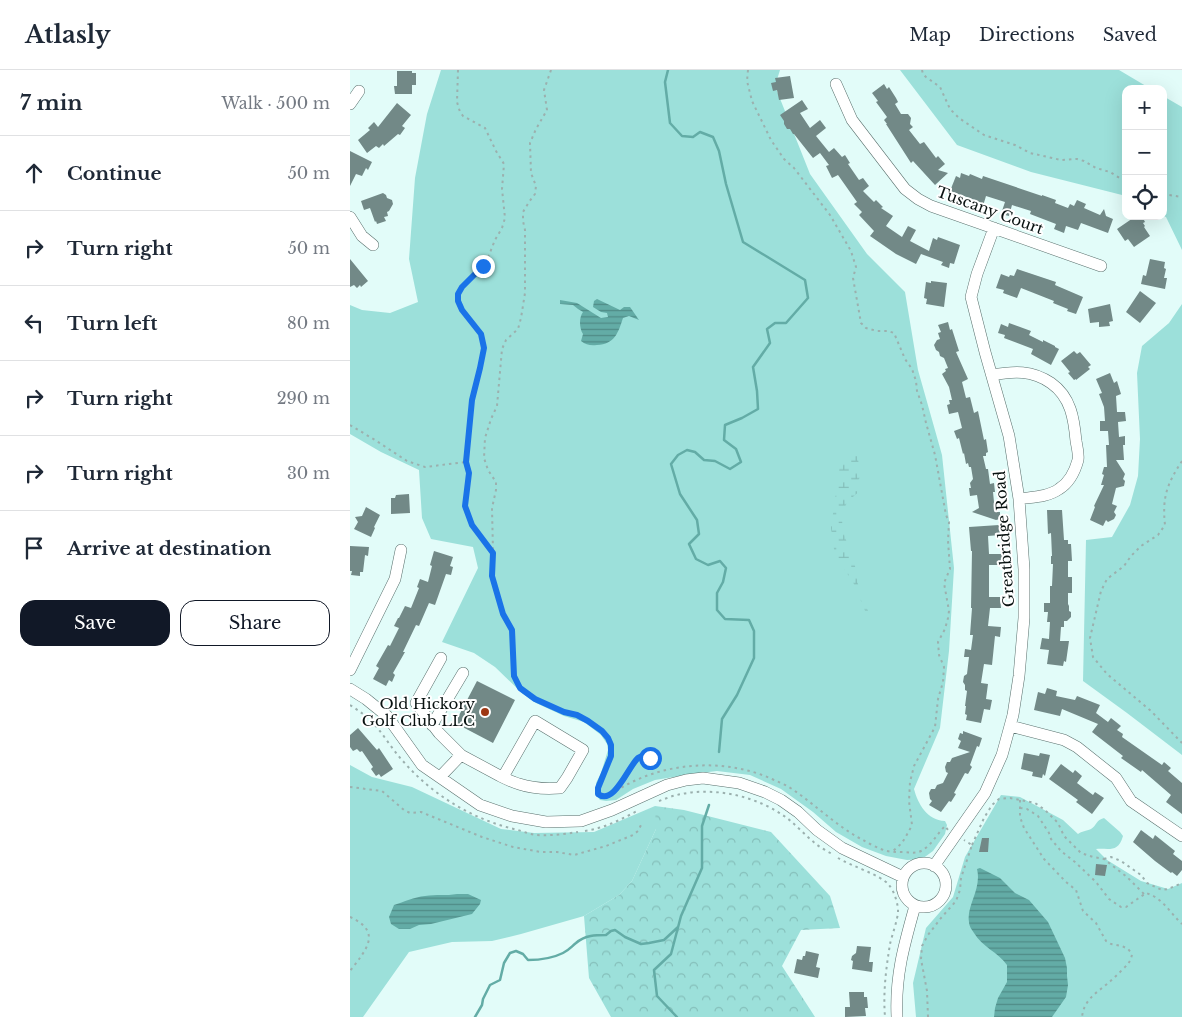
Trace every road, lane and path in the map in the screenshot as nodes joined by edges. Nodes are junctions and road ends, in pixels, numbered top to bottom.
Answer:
1 (458, 70) edge
2 (551, 70) edge
3 (748, 70) edge
4 (922, 70) edge
5 (836, 84) dead end
6 (359, 91) dead end
7 (350, 104) edge
8 (1122, 180) edge
9 (1167, 195) edge
10 (1182, 197) edge
11 (350, 217) edge
12 (994, 228) junction
13 (372, 245) dead end
14 (1101, 266) dead end
15 (992, 375) junction
16 (350, 425) edge
17 (1182, 461) edge
18 (466, 462) junction
19 (1019, 499) junction
20 (401, 550) dead end
21 (493, 553) junction
22 (441, 658) dead end
23 (350, 670) edge
24 (463, 673) dead end
25 (350, 688) edge
26 (350, 705) edge
27 (432, 724) junction
28 (1010, 726) junction
29 (1182, 743) edge
30 (461, 755) junction
31 (652, 764) dead end
32 (503, 777) junction
33 (440, 778) junction
34 (350, 787) edge
35 (1020, 800) junction
36 (654, 802) dead end
37 (1020, 808) junction
38 (640, 809) dead end
39 (642, 824) dead end
40 (1182, 836) edge
41 (972, 845) dead end
42 (894, 851) dead end
43 (1104, 859) junction
44 (934, 866) junction
45 (903, 877) junction
46 (1182, 883) edge
47 (1144, 894) junction
48 (915, 906) junction
49 (350, 917) edge
50 (1182, 924) edge
51 (350, 971) edge
52 (885, 1017) edge
53 (897, 1017) edge
54 (1082, 1017) edge

1 - 18 path
2 - 21 path
3 - 42 path
4 - 8 path
5 - 12 street, Tuscany Court
6 - 7 street
9 - 10 path
11 - 13 street
12 - 14 street, Tuscany Court
12 - 15 street, Greatbridge Road
15 - 19 street, Greatbridge Road
15 - 19 street
16 - 18 path
17 - 29 path
18 - 21 path
19 - 28 street, Greatbridge Road
20 - 23 street
21 - 31 path
22 - 27 street
24 - 27 street
25 - 33 street
26 - 38 path
27 - 30 street
28 - 40 street
28 - 44 street, Greatbridge Road
30 - 32 street
30 - 33 street
32 - 32 street
33 - 45 street
34 - 39 path
35 - 37 path
35 - 41 path
35 - 43 path
36 - 52 path
37 - 47 path
37 - 54 path
43 - 46 path
43 - 47 path
44 - 45 street
44 - 48 street
45 - 48 street
47 - 50 path
48 - 53 street
49 - 51 path

